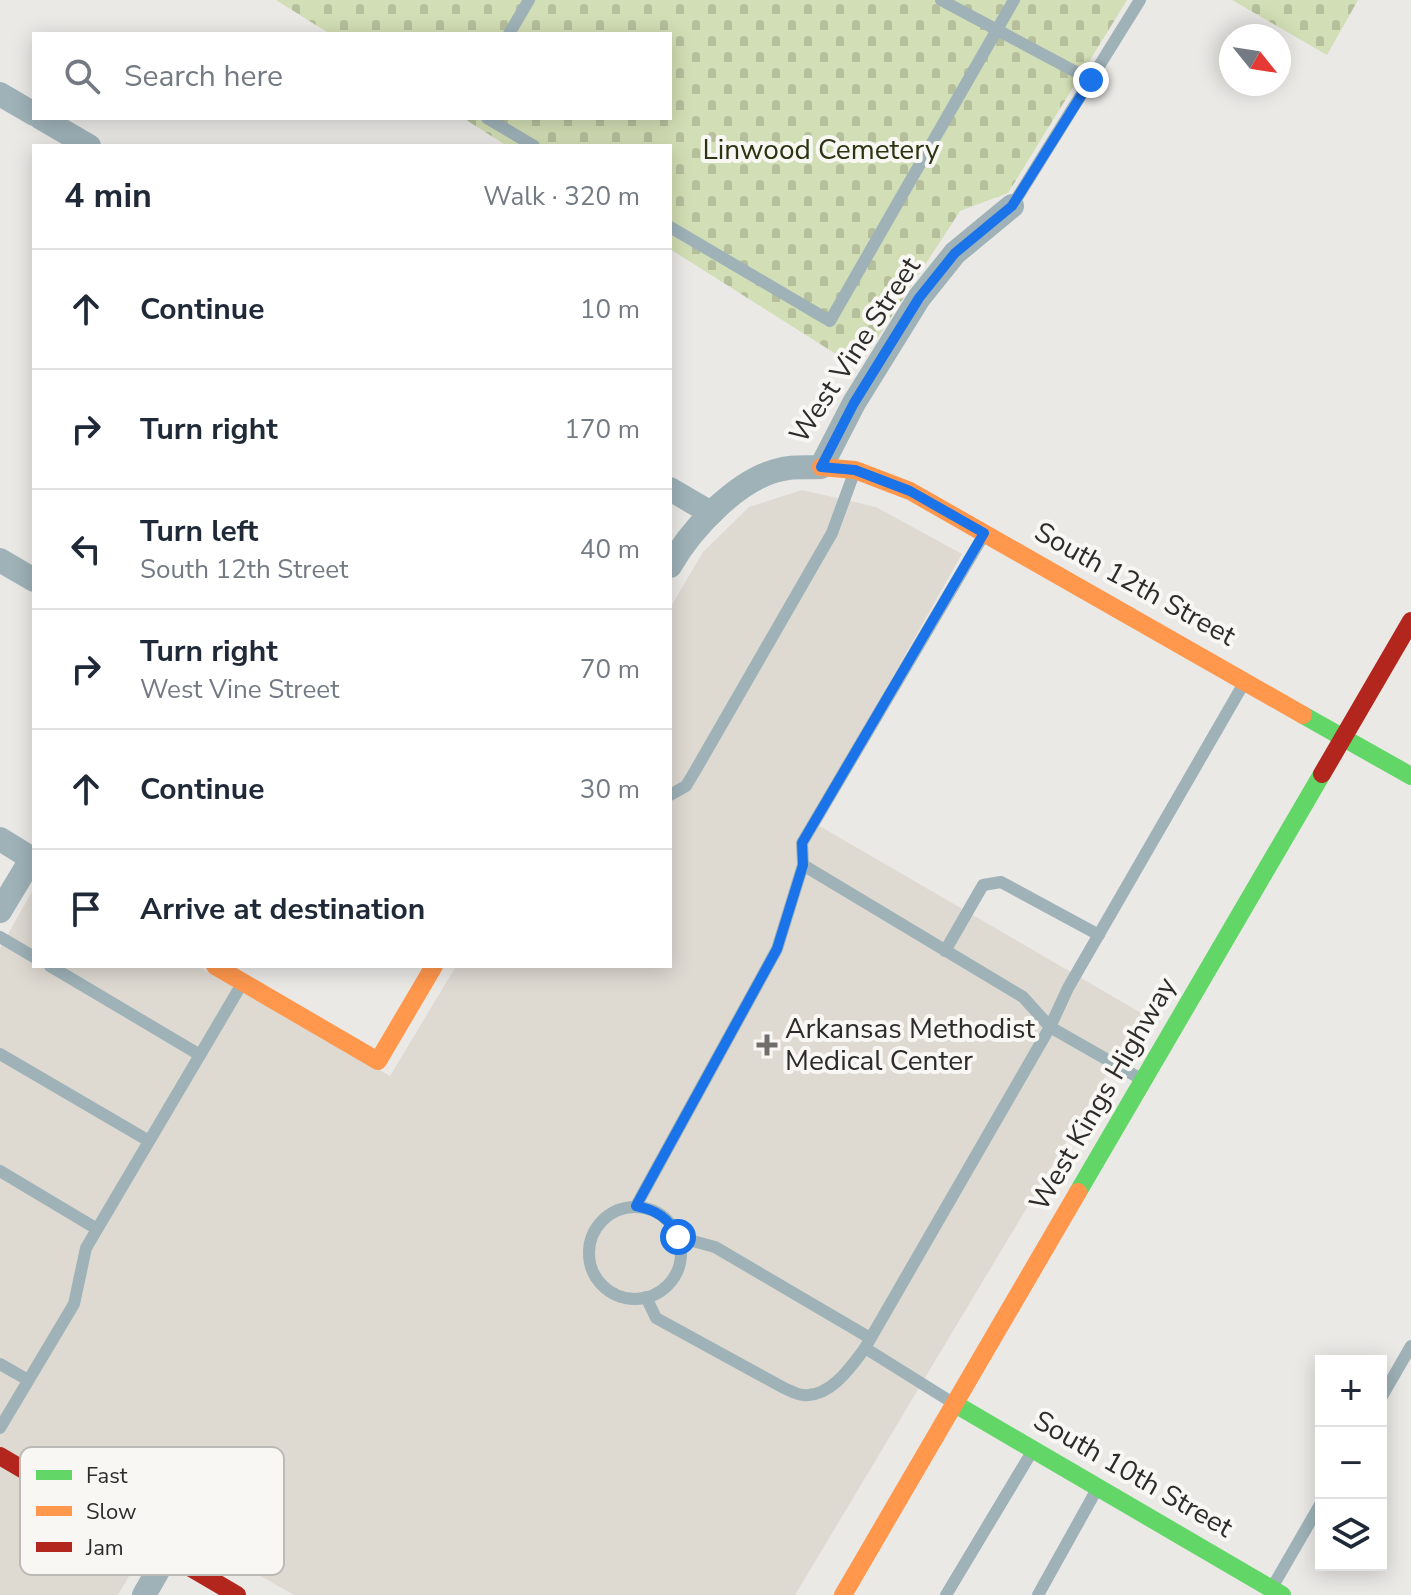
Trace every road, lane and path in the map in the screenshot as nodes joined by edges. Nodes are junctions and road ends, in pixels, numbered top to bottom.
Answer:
1 (529, 0) edge
2 (941, 0) edge
3 (1014, 0) edge
4 (1140, 0) edge
5 (994, 31) junction
6 (510, 32) edge
7 (1091, 80) junction
8 (0, 94) edge
9 (32, 113) edge
10 (44, 120) edge
11 (490, 120) edge
12 (86, 144) edge
13 (531, 144) edge
14 (1012, 206) joint
15 (672, 228) edge
16 (821, 467) junction
17 (855, 470) junction
18 (672, 490) edge
19 (711, 513) junction
20 (984, 533) junction
21 (0, 560) edge
22 (672, 563) edge
23 (32, 579) edge
24 (1411, 621) edge
25 (1245, 680) junction
26 (1344, 736) junction
27 (1411, 776) edge
28 (672, 794) edge
29 (0, 839) edge
30 (32, 858) edge
31 (32, 861) edge
32 (803, 865) junction
33 (0, 911) edge
34 (1099, 935) junction
35 (0, 937) edge
36 (945, 951) junction
37 (32, 956) edge
38 (53, 968) edge
39 (218, 968) edge
40 (433, 968) edge
41 (243, 982) junction
42 (1050, 1027) junction
43 (0, 1054) edge
44 (200, 1055) junction
45 (1143, 1080) junction
46 (149, 1141) junction
47 (0, 1171) edge
48 (636, 1206) junction
49 (97, 1229) junction
50 (678, 1237) junction
51 (646, 1297) junction
52 (868, 1343) junction
53 (1411, 1346) edge
54 (0, 1364) edge
55 (28, 1380) junction
56 (1387, 1388) edge
57 (955, 1404) junction
58 (0, 1428) edge
59 (1033, 1450) junction
60 (0, 1456) edge
61 (20, 1468) edge
62 (1097, 1489) junction
63 (1315, 1516) edge
64 (156, 1575) edge
65 (202, 1575) edge
66 (1278, 1593) edge
67 (144, 1595) edge
68 (237, 1595) edge
69 (843, 1595) edge
70 (946, 1595) edge
71 (1038, 1595) edge

1 - 6 lane
2 - 5 lane
3 - 5 lane
4 - 7 lane
5 - 7 lane
5 - 15 lane
7 - 14 lane
8 - 9 street
10 - 12 street
11 - 13 lane
14 - 16 street, West Vine Street
16 - 17 street, South 12th Street
16 - 19 street, West Vine Street
17 - 20 street, South 12th Street
17 - 28 lane
18 - 19 street
19 - 22 street, West Vine Street
20 - 25 street, South 12th Street
20 - 32 lane
21 - 23 street
24 - 26 street, West Kings Highway
25 - 26 street, South 12th Street
25 - 34 lane
26 - 27 street, South 12th Street
26 - 45 street, West Kings Highway
29 - 30 street
31 - 33 street
32 - 36 lane
32 - 48 lane
34 - 36 lane
34 - 42 lane
35 - 37 lane
36 - 42 lane
38 - 44 lane
39 - 41 street
40 - 41 street
41 - 44 lane
42 - 45 lane
42 - 52 lane
43 - 46 lane
44 - 46 lane
45 - 57 street, West Kings Highway
46 - 49 lane
47 - 49 lane
48 - 50 lane
48 - 51 lane
49 - 55 lane
50 - 51 lane
50 - 52 lane
51 - 52 lane
52 - 57 lane
53 - 56 lane
54 - 55 lane
55 - 58 lane
57 - 59 street, South 10th Street
57 - 69 street, West Kings Highway
59 - 62 street, South 10th Street
59 - 70 lane
60 - 61 street
62 - 66 street, South 10th Street
62 - 71 lane
63 - 66 lane
64 - 67 street
65 - 68 street

